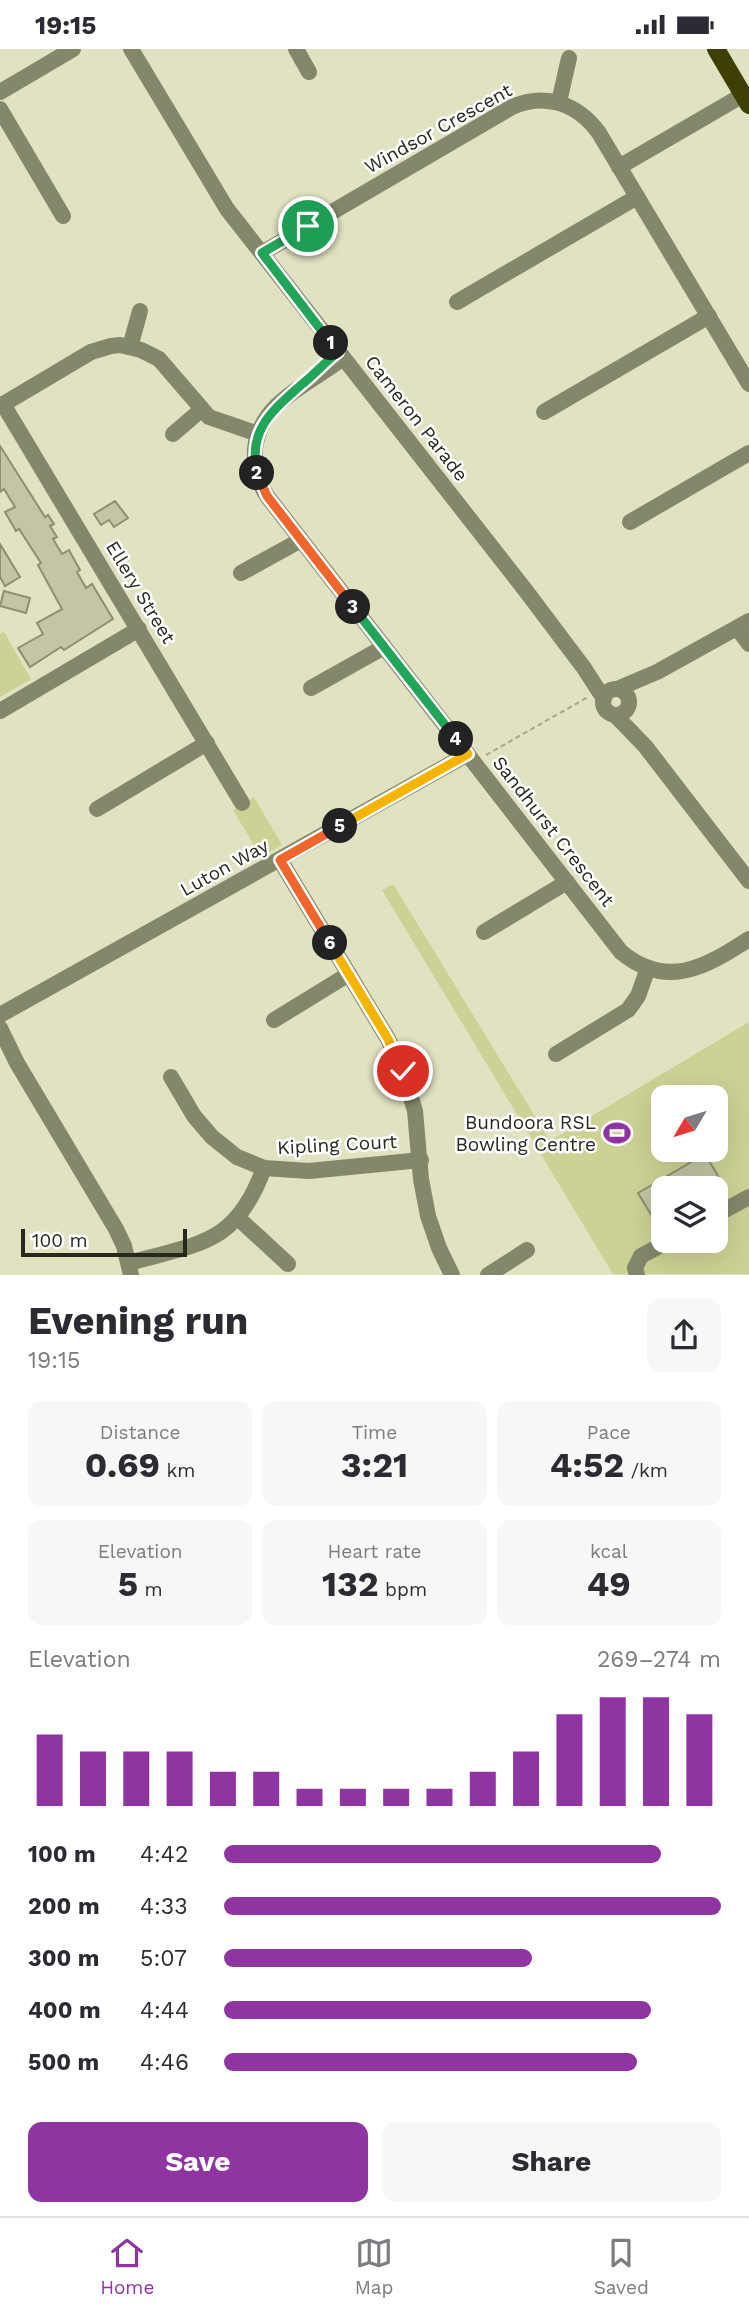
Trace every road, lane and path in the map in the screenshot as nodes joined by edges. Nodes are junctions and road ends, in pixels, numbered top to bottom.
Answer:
1 (73, 49) edge
2 (131, 49) edge
3 (296, 49) edge
4 (716, 49) edge
5 (569, 58) dead end
6 (309, 72) dead end
7 (0, 92) edge
8 (746, 100) edge
9 (559, 102) junction
10 (0, 109) edge
11 (619, 167) junction
12 (637, 197) junction
13 (63, 216) dead end
14 (262, 253) junction
15 (457, 302) dead end
16 (140, 311) dead end
17 (709, 316) junction
18 (130, 347) junction
19 (341, 355) junction
20 (749, 384) edge
21 (2, 405) edge
22 (201, 410) junction
23 (544, 412) dead end
24 (173, 434) dead end
25 (258, 434) junction
26 (749, 453) edge
27 (630, 522) dead end
28 (301, 540) junction
29 (241, 573) dead end
30 (743, 624) edge
31 (139, 629) junction
32 (749, 644) edge
33 (384, 647) junction
34 (657, 672) junction
35 (311, 688) dead end
36 (608, 692) junction
37 (624, 709) junction
38 (0, 711) edge
39 (207, 743) junction
40 (475, 756) junction
41 (243, 803) dead end
42 (97, 809) dead end
43 (280, 860) junction
44 (749, 881) edge
45 (567, 882) junction
46 (484, 932) dead end
47 (749, 939) edge
48 (648, 968) junction
49 (349, 974) junction
50 (0, 1016) edge
51 (274, 1020) dead end
52 (0, 1028) edge
53 (0, 1041) edge
54 (556, 1054) dead end
55 (17, 1063) junction
56 (171, 1077) dead end
57 (421, 1160) junction
58 (264, 1168) junction
59 (749, 1197) edge
60 (728, 1208) edge
61 (238, 1218) junction
62 (527, 1250) dead end
63 (651, 1250) edge
64 (288, 1264) dead end
65 (130, 1269) edge
66 (452, 1275) edge
67 (488, 1275) edge
68 (637, 1275) edge

1 - 7 street
2 - 14 street, Cameron Parade
3 - 6 street
4 - 8 main road
5 - 9 street
8 - 11 street
9 - 11 street
9 - 14 street, Windsor Crescent
10 - 13 street
11 - 12 street
12 - 15 street
12 - 17 street
14 - 19 street, Cameron Parade
16 - 18 street
17 - 20 street
17 - 23 street
18 - 21 street
18 - 22 street
19 - 25 street
19 - 36 street, Cameron Parade
21 - 31 street, Ellery Street
22 - 24 street
22 - 25 street
25 - 28 street, Sandhurst Crescent
26 - 27 street
28 - 29 street
28 - 33 street, Sandhurst Crescent
30 - 32 street
30 - 34 street
31 - 38 street
31 - 39 street, Ellery Street
33 - 35 street
33 - 40 street, Sandhurst Crescent
34 - 36 street
34 - 37 street
36 - 37 street
36 - 37 street
36 - 40 path
37 - 44 street
39 - 41 street, Ellery Street
39 - 42 street
40 - 43 street, Luton Way
40 - 45 street, Sandhurst Crescent
43 - 49 street
43 - 50 street, Luton Way
45 - 46 street
45 - 48 street, Sandhurst Crescent
47 - 48 street, Sandhurst Crescent
48 - 54 street
49 - 51 street
49 - 57 street
52 - 55 street
53 - 55 street
55 - 65 street
56 - 58 street, Kipling Court
57 - 58 street, Kipling Court
57 - 66 street
58 - 61 street
59 - 60 street
61 - 64 street
61 - 65 street
62 - 67 street
63 - 68 street

